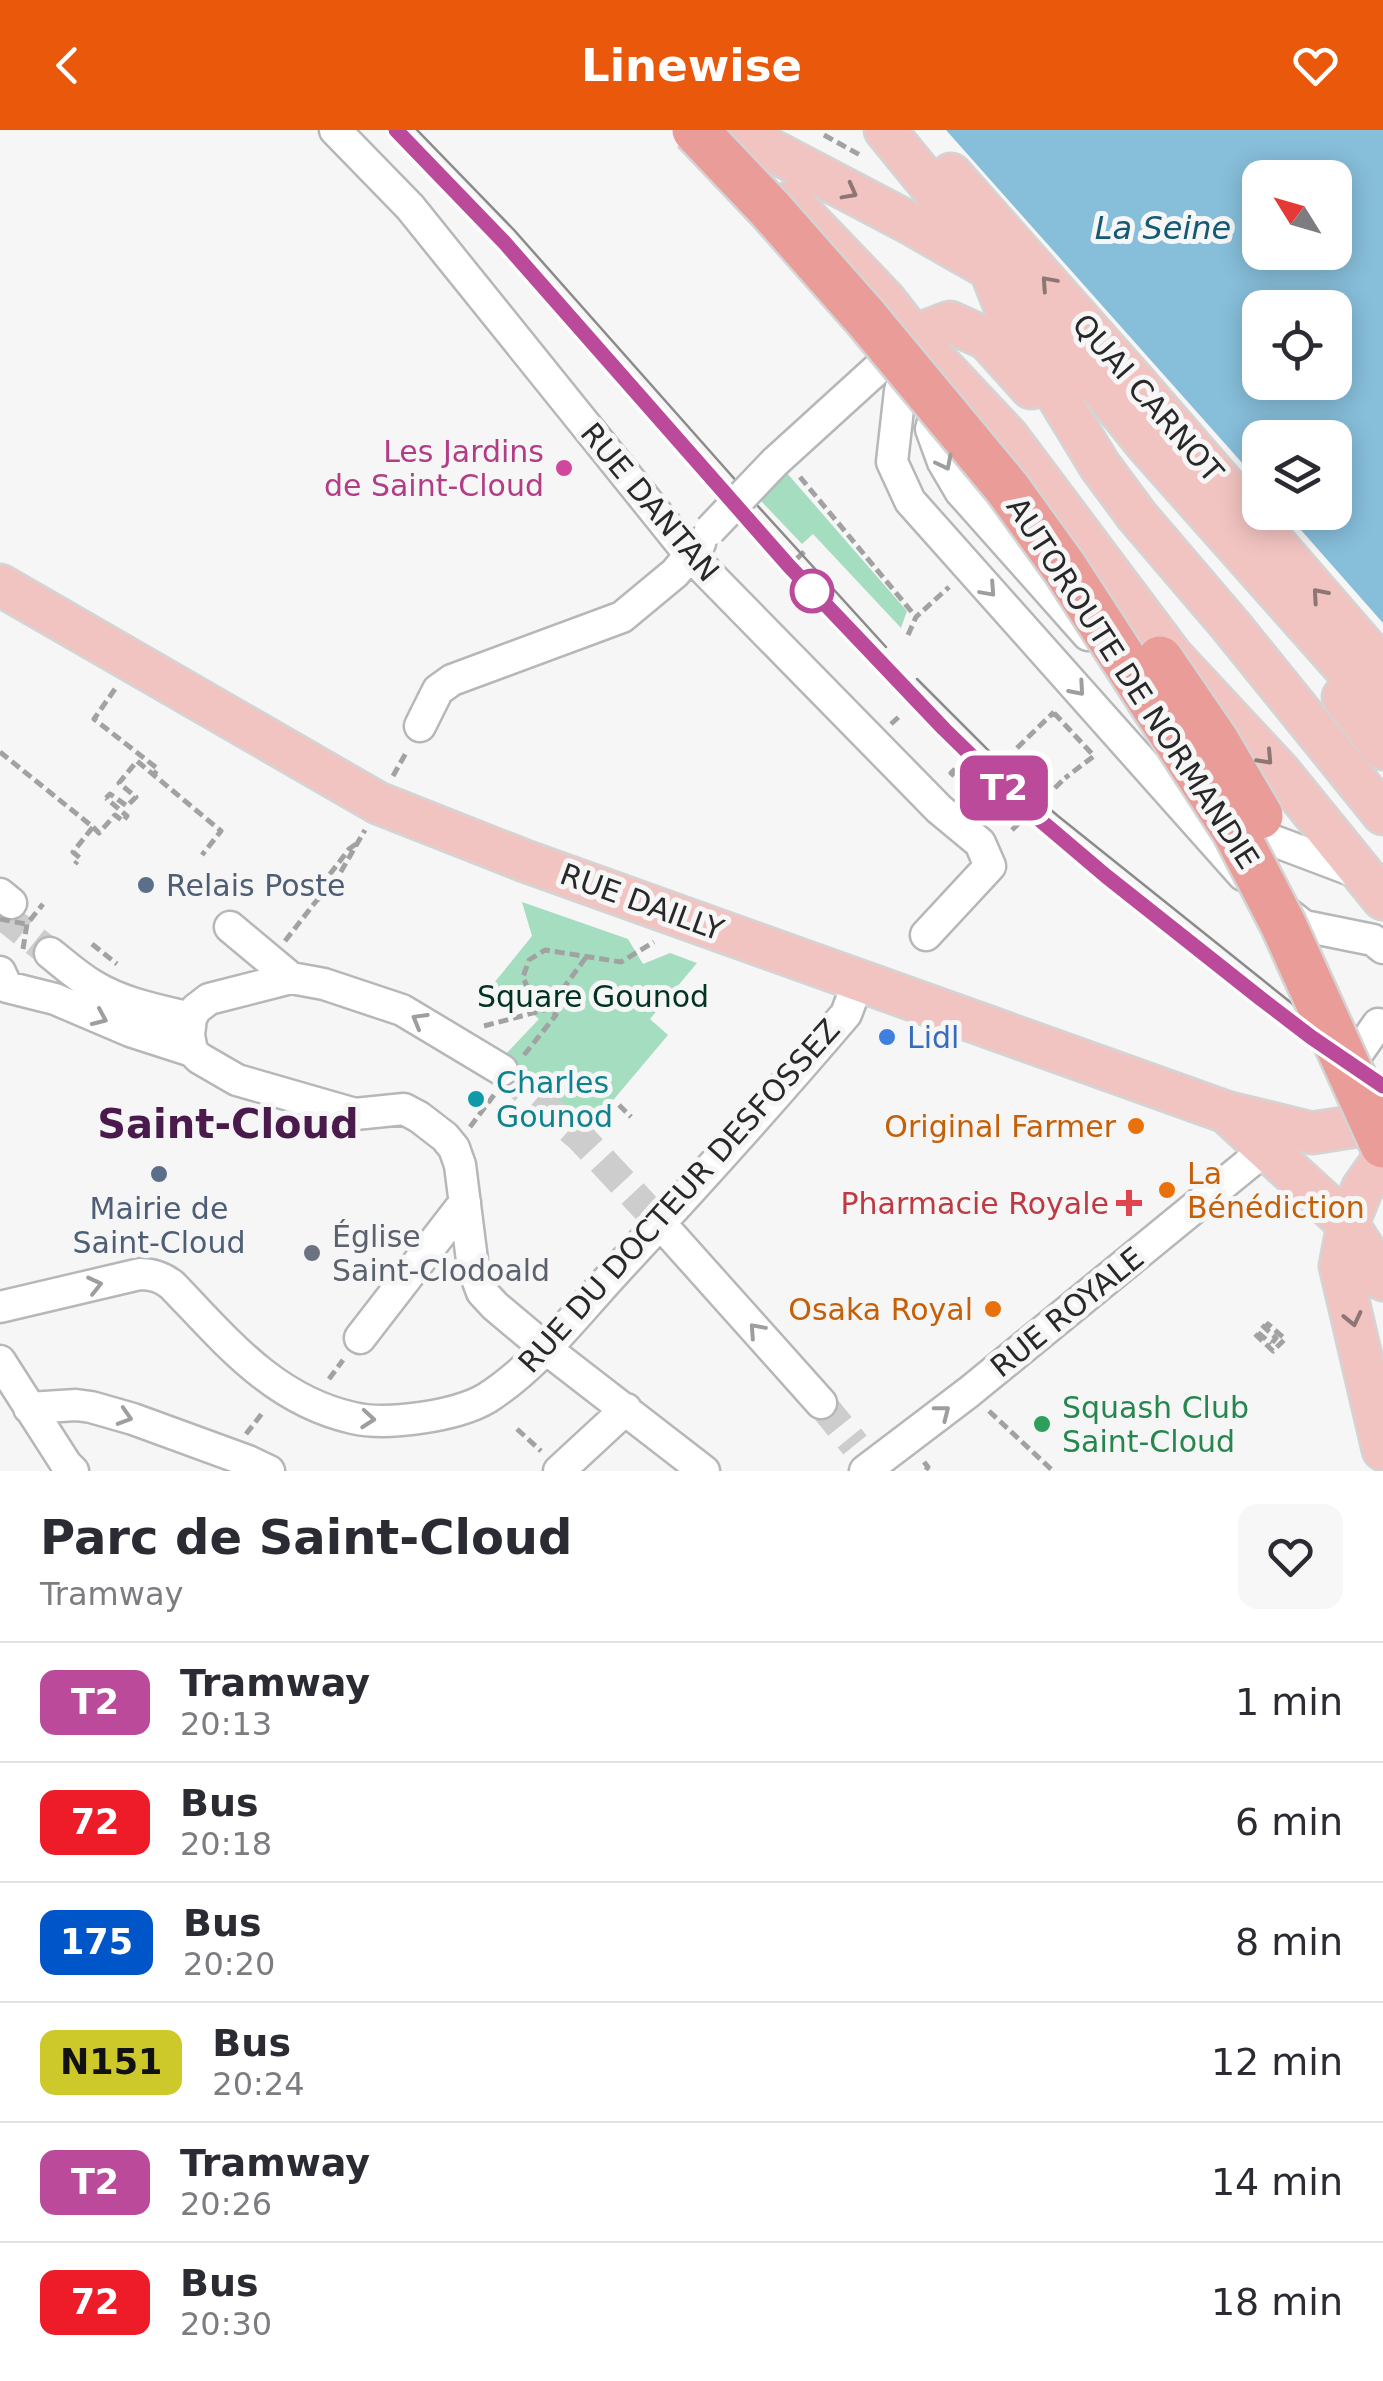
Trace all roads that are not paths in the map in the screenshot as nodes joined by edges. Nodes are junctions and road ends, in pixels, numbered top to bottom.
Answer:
1 (335, 130) edge
2 (695, 130) edge
3 (722, 130) edge
4 (734, 130) edge
5 (886, 130) edge
6 (912, 130) edge
7 (990, 269) junction
8 (1008, 315) junction
9 (914, 336) junction
10 (948, 371) junction
11 (1100, 466) junction
12 (691, 556) junction
13 (0, 584) edge
14 (1383, 668) edge
15 (1383, 711) edge
16 (420, 726) dead end
17 (1383, 749) edge
18 (1383, 814) edge
19 (1377, 876) edge
20 (230, 927) dead end
21 (926, 935) dead end
22 (42, 947) tunnel mouth
23 (1383, 948) edge
24 (281, 968) junction
25 (859, 980) junction
26 (2, 986) edge
27 (191, 1018) junction
28 (1383, 1026) edge
29 (192, 1051) junction
30 (1383, 1070) edge
31 (504, 1076) tunnel mouth
32 (1383, 1102) edge
33 (1226, 1112) junction
34 (1383, 1122) edge
35 (1383, 1145) edge
36 (1266, 1149) junction
37 (1383, 1158) edge
38 (465, 1202) junction
39 (660, 1222) junction
40 (1348, 1224) junction
41 (1383, 1280) edge
42 (0, 1307) edge
43 (360, 1338) road end
44 (545, 1348) junction
45 (0, 1360) edge
46 (820, 1402) tunnel mouth
47 (29, 1408) junction
48 (626, 1409) junction
49 (1383, 1450) edge
50 (864, 1461) edge
51 (70, 1468) edge
52 (269, 1471) edge
53 (560, 1471) edge
54 (704, 1471) edge

1 - 12 street, RUE DANTAN
2 - 35 highway, AUTOROUTE DE NORMANDIE, bridge
3 - 9 main road
4 -> 7 main road, QUAI CARNOT
4 - 30 highway, AUTOROUTE DE NORMANDIE, bridge
5 - 7 main road, QUAI CARNOT
14 -> 6 main road, QUAI CARNOT
7 - 8 main road, QUAI CARNOT
7 - 15 main road, QUAI CARNOT
8 - 11 main road, QUAI CARNOT
8 - 17 main road, QUAI CARNOT
9 - 10 main road
9 - 11 main road
9 - 12 street, bridge
9 -> 23 street
10 -> 19 main road
10 -> 19 street
11 - 18 main road, QUAI CARNOT
12 - 16 street
12 - 21 street, RUE DANTAN
13 - 25 main road, RUE DAILLY
20 - 24 street
22 - 27 street
24 - 27 street
31 -> 24 street
25 - 33 main road, RUE DAILLY
25 - 39 street, RUE DU DOCTEUR DESFOSSEZ
26 -> 29 street
27 - 29 street
28 - 32 street
29 - 38 street
33 - 34 main road, RUE DAILLY
33 - 36 main road
36 - 40 main road
50 -> 36 street, RUE ROYALE
37 - 40 main road
38 - 43 street
38 - 44 street
39 - 44 street, RUE DU DOCTEUR DESFOSSEZ
46 -> 39 street
40 - 41 main road
40 -> 49 main road
42 -> 44 street, RUE DU DOCTEUR DESFOSSEZ
44 - 48 street
45 - 47 street
47 - 51 street
47 -> 52 street
48 - 53 street
48 - 54 street

